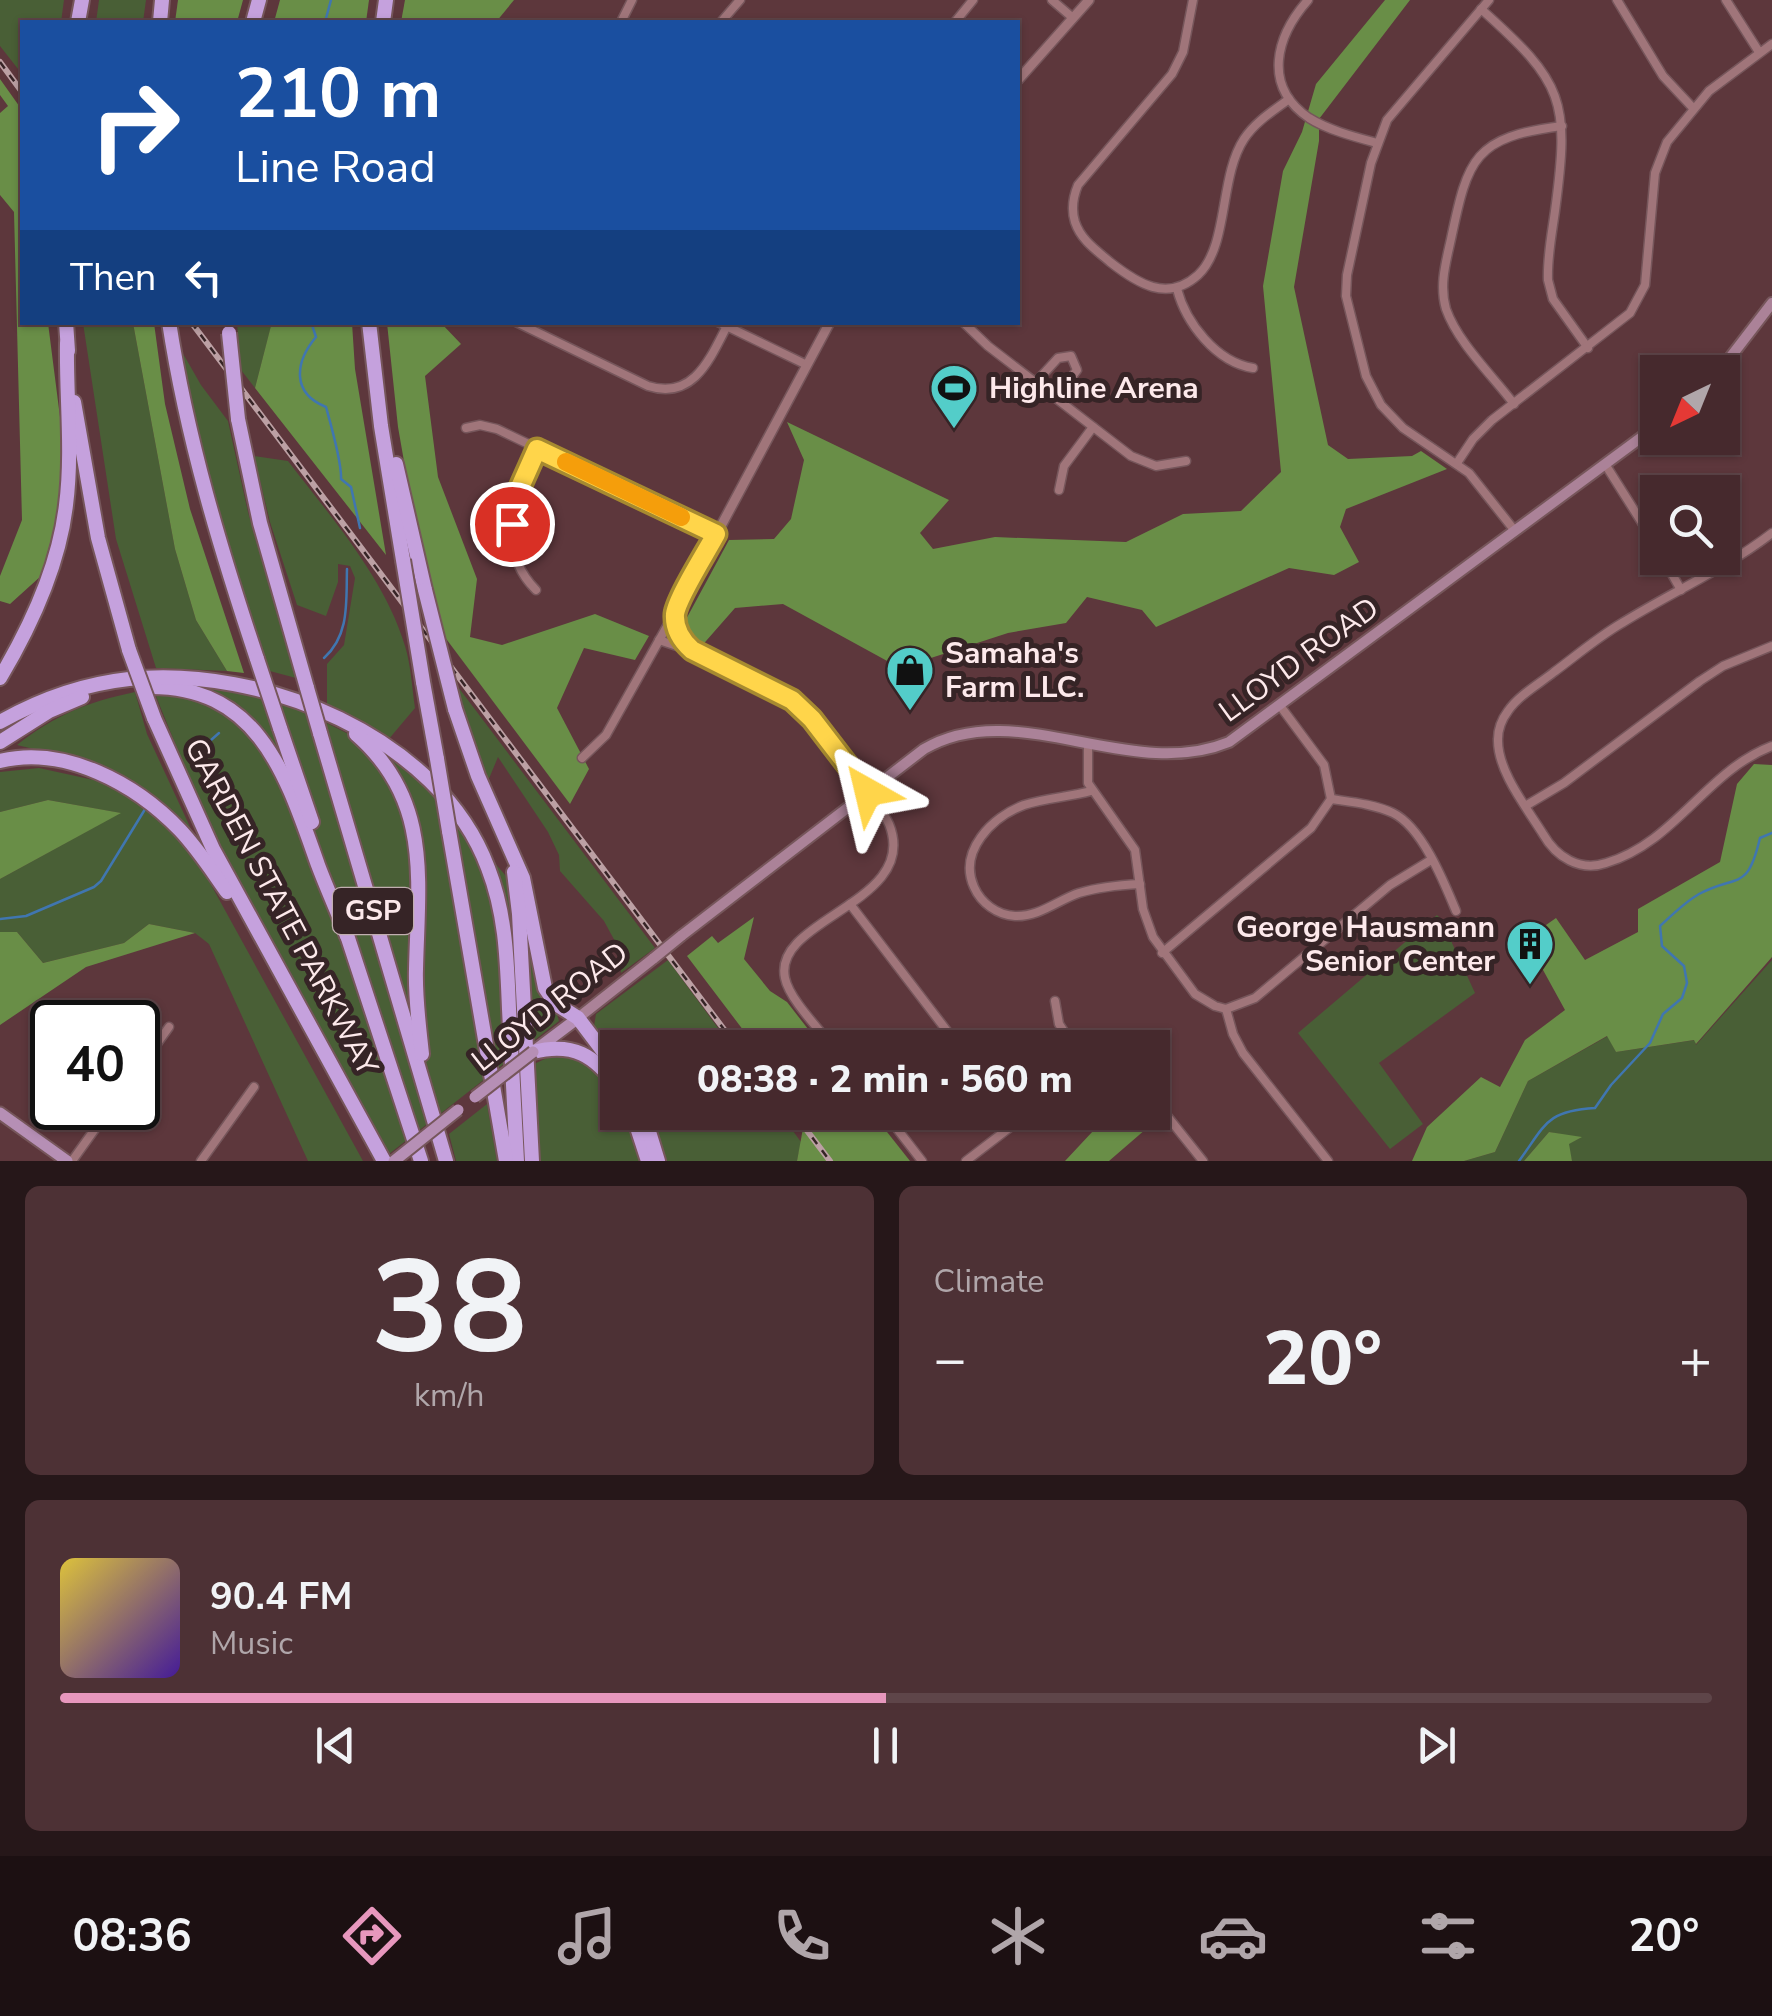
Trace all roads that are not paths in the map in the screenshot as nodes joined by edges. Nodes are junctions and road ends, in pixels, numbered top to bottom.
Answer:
1 (740, 0) edge
2 (973, 0) edge
3 (1052, 0) edge
4 (1088, 0) edge
5 (1193, 0) edge
6 (1308, 0) edge
7 (1489, 0) edge
8 (1617, 0) edge
9 (1726, 0) edge
10 (1480, 10) junction
11 (1073, 18) junction
12 (723, 20) edge
13 (957, 20) edge
14 (1772, 44) edge
15 (1759, 52) junction
16 (1020, 78) edge
17 (1289, 99) junction
18 (1693, 108) junction
19 (1562, 126) junction
20 (1377, 143) junction
21 (1176, 289) junction
22 (1772, 304) edge
23 (66, 325) edge
24 (170, 325) edge
25 (369, 325) edge
26 (522, 325) edge
27 (724, 325) edge
28 (727, 325) edge
29 (828, 325) edge
30 (967, 325) edge
31 (229, 328) edge
32 (68, 342) junction
33 (1588, 348) junction
34 (1733, 355) edge
35 (807, 365) junction
36 (1253, 368) dead end
37 (1036, 382) junction
38 (1056, 398) junction
39 (377, 399) junction
40 (1514, 404) junction
41 (466, 428) dead end
42 (1092, 428) junction
43 (1640, 438) edge
44 (537, 449) junction
45 (1186, 462) dead end
46 (1457, 463) junction
47 (1605, 464) junction
48 (1059, 490) dead end
49 (1640, 519) edge
50 (1516, 531) junction
51 (1772, 533) edge
52 (716, 534) junction
53 (1673, 575) edge
54 (536, 590) dead end
55 (1681, 590) junction
56 (675, 612) junction
57 (659, 640) junction
58 (1772, 646) edge
59 (692, 650) junction
60 (0, 678) edge
61 (1281, 706) junction
62 (335, 718) junction
63 (0, 722) edge
64 (0, 742) edge
65 (1088, 744) junction
66 (1772, 746) edge
67 (582, 758) dead end
68 (0, 760) edge
69 (1091, 791) junction
70 (868, 792) junction
71 (1330, 800) junction
72 (1527, 805) junction
73 (503, 835) junction
74 (1431, 860) junction
75 (1140, 884) junction
76 (850, 904) junction
77 (1456, 911) dead end
78 (259, 934) junction
79 (348, 936) junction
80 (1162, 953) junction
81 (1055, 1002) dead end
82 (1226, 1009) junction
83 (578, 1018) junction
84 (169, 1028) dead end
85 (820, 1030) edge
86 (946, 1030) edge
87 (1062, 1030) edge
88 (160, 1040) edge
89 (600, 1047) edge
90 (533, 1052) junction
91 (600, 1067) edge
92 (254, 1087) dead end
93 (425, 1089) junction
94 (0, 1113) edge
95 (1170, 1120) edge
96 (93, 1130) edge
97 (638, 1130) edge
98 (649, 1130) edge
99 (898, 1130) edge
100 (1007, 1130) edge
101 (70, 1161) edge
102 (202, 1161) edge
103 (384, 1161) edge
104 (394, 1161) edge
105 (421, 1161) edge
106 (446, 1161) edge
107 (506, 1161) edge
108 (517, 1161) edge
109 (532, 1161) edge
110 (648, 1161) edge
111 (658, 1161) edge
112 (922, 1161) edge
113 (966, 1161) edge
114 (1203, 1161) edge
115 (1328, 1161) edge

1 - 12 street
2 - 13 street
3 - 11 street
4 - 11 street
5 - 21 street
6 - 17 street
7 - 10 street
8 - 18 street
9 - 15 street
10 - 19 street
10 - 20 street
11 - 16 street
14 - 15 street
15 - 18 street
17 - 20 street
17 - 21 street
18 - 33 street
19 - 33 street
19 - 40 street
20 - 46 street
21 - 36 street
22 - 34 main road
23 - 32 highway, GARDEN STATE PARKWAY
24 - 79 highway, GARDEN STATE PARKWAY / GSP, bridge
25 - 39 highway
26 - 27 street
28 - 35 street
29 - 35 street
30 - 37 street
31 - 93 highway, GARDEN STATE PARKWAY / GSP, bridge
32 - 60 highway
32 - 78 highway, GARDEN STATE PARKWAY, bridge
33 - 40 street
35 - 52 street
37 - 38 street
37 - 38 street
38 - 42 street
39 - 73 highway, bridge
39 - 107 highway, bridge
40 - 46 street
41 - 44 street
42 - 45 street
42 - 48 street
43 - 47 main road, LLOYD ROAD
44 - 52 street
44 - 54 street
46 - 50 street
47 - 49 street
47 - 50 main road, LLOYD ROAD
50 - 61 main road, LLOYD ROAD
51 - 55 street
52 - 56 street
53 - 55 street
55 - 72 street
56 - 57 street
56 - 59 street
57 - 59 street
57 - 67 street
58 - 72 street
59 - 70 street
61 - 65 main road, LLOYD ROAD
61 - 71 street
62 - 63 highway
62 - 93 highway
62 - 108 highway
64 - 79 highway
65 - 69 street
65 - 70 main road, LLOYD ROAD
66 - 72 street
68 - 78 highway
69 - 75 street
69 - 75 street
70 - 76 street
70 - 83 main road, LLOYD ROAD, bridge
71 - 74 street
71 - 80 street
73 - 83 highway
73 - 109 highway
74 - 77 street
74 - 82 street
75 - 80 street
76 - 85 street
76 - 86 street
78 - 103 highway, GARDEN STATE PARKWAY
79 - 105 highway, GARDEN STATE PARKWAY / GSP
80 - 82 street
81 - 87 street
82 - 115 street
83 - 89 highway
83 - 90 main road, LLOYD ROAD
84 - 88 street
90 - 91 highway
90 - 104 main road, LLOYD ROAD, bridge
92 - 102 street
93 - 106 highway, GARDEN STATE PARKWAY / GSP
94 - 101 main road
95 - 114 street
96 - 101 street
97 - 110 highway
98 - 111 highway
99 - 112 street
100 - 113 street

